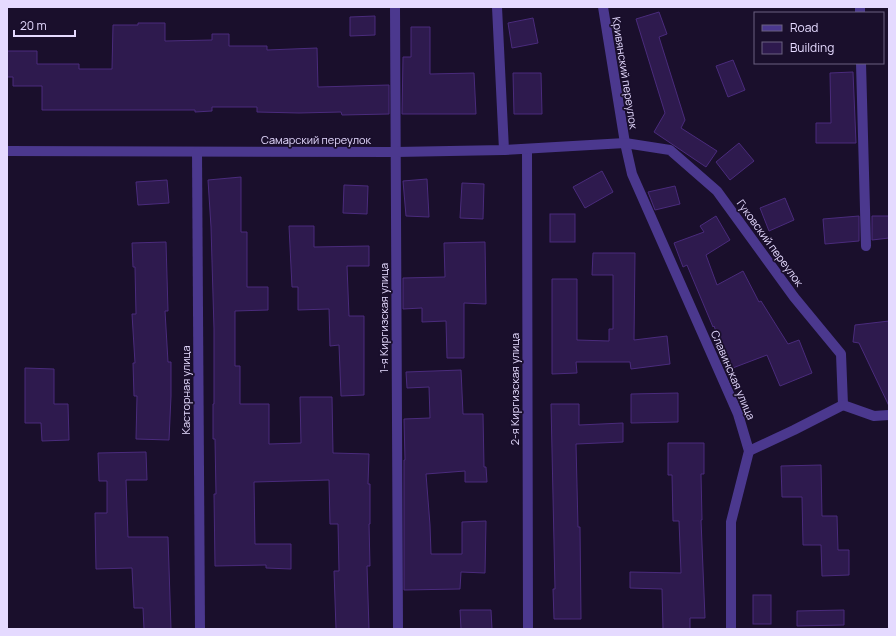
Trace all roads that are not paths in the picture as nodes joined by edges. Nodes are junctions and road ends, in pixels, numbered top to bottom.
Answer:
1 (395, 7) edge
2 (497, 7) edge
3 (603, 7) edge
4 (862, 64) edge
5 (625, 143) junction
6 (504, 150) junction
7 (527, 150) junction
8 (7, 151) edge
9 (197, 152) junction
10 (396, 152) junction
11 (866, 246) dead end
12 (843, 405) junction
13 (889, 415) edge
14 (749, 451) junction
15 (200, 629) edge
16 (398, 629) edge
17 (528, 629) edge
18 (731, 629) edge

1 - 10 street, 1-я Киргизская улица
2 - 6 street
3 - 5 street, Кривянский переулок
4 - 11 street
5 - 7 street, Самарский переулок
5 - 12 street, Гуковский переулок
5 - 14 street, Славинская улица
6 - 7 street, Самарский переулок
6 - 10 street, Самарский переулок
7 - 17 street, 2-я Киргизская улица
8 - 9 street, Самарский переулок
9 - 10 street, Самарский переулок
9 - 15 street, Касторная улица
10 - 16 street, 1-я Киргизская улица
12 - 13 street
12 - 14 street
14 - 18 street

